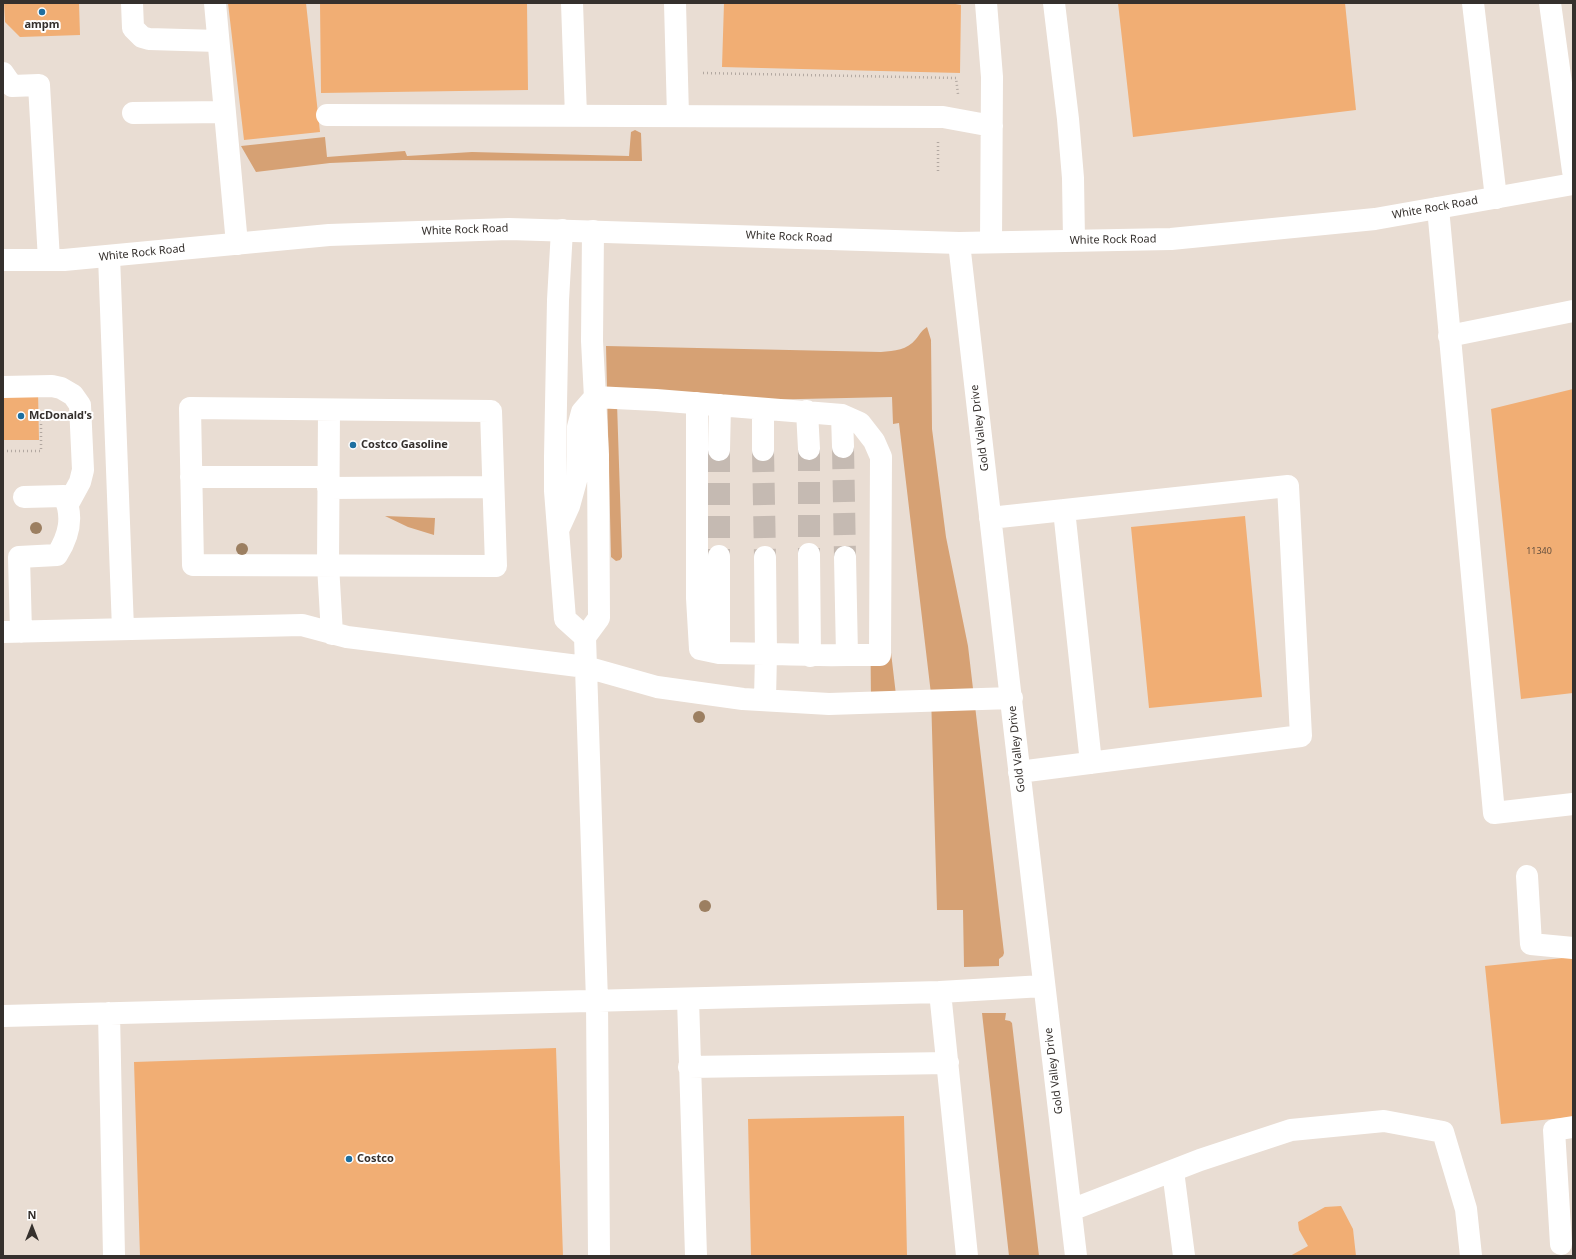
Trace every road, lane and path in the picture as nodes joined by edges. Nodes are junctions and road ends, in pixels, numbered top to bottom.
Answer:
1 (132, 3) edge
2 (214, 3) edge
3 (572, 3) edge
4 (675, 3) edge
5 (986, 3) edge
6 (1054, 3) edge
7 (1473, 3) edge
8 (1550, 3) edge
9 (218, 41) junction
10 (6, 85) edge
11 (225, 112) junction
12 (134, 113) dead end
13 (327, 115) dead end
14 (576, 116) junction
15 (678, 116) junction
16 (992, 126) junction
17 (1573, 171) edge
18 (1573, 184) edge
19 (1496, 198) junction
20 (1438, 208) junction
21 (562, 230) junction
22 (593, 231) junction
23 (1074, 240) junction
24 (991, 242) junction
25 (959, 243) junction
26 (237, 244) junction
27 (109, 256) junction
28 (3, 260) edge
29 (49, 260) junction
30 (1573, 311) edge
31 (1450, 336) junction
32 (3, 387) edge
33 (595, 397) junction
34 (697, 403) junction
35 (720, 405) junction
36 (41, 407) dead end
37 (762, 409) junction
38 (329, 410) junction
39 (807, 412) junction
40 (842, 415) junction
41 (843, 447) tunnel mouth
42 (808, 449) tunnel mouth
43 (720, 450) tunnel mouth
44 (763, 450) tunnel mouth
45 (3, 451) edge
46 (191, 477) junction
47 (328, 483) junction
48 (492, 487) junction
49 (24, 497) dead end
50 (68, 504) junction
51 (1064, 510) junction
52 (990, 518) junction
53 (559, 528) junction
54 (809, 554) tunnel mouth
55 (720, 556) tunnel mouth
56 (765, 557) tunnel mouth
57 (845, 557) tunnel mouth
58 (328, 565) junction
59 (123, 629) junction
60 (12, 632) edge
61 (332, 634) junction
62 (585, 637) junction
63 (720, 653) junction
64 (766, 653) junction
65 (847, 655) junction
66 (810, 656) junction
67 (586, 667) junction
68 (1012, 698) junction
69 (765, 700) junction
70 (1091, 763) junction
71 (1019, 772) junction
72 (1573, 804) edge
73 (1526, 876) dead end
74 (1573, 948) edge
75 (1043, 986) junction
76 (940, 992) junction
77 (688, 998) junction
78 (597, 1001) junction
79 (109, 1013) junction
80 (3, 1016) edge
81 (948, 1063) junction
82 (689, 1067) junction
83 (1573, 1127) edge
84 (1174, 1170) junction
85 (1071, 1210) junction
86 (1561, 1244) dead end
87 (114, 1256) edge
88 (599, 1256) edge
89 (696, 1256) edge
90 (967, 1256) edge
91 (1076, 1256) edge
92 (1184, 1256) edge
93 (1471, 1256) edge

1 - 9 main road
2 - 9 main road
3 - 14 main road
4 - 15 main road
5 - 16 main road
6 - 23 main road
7 - 19 main road
8 - 17 main road
9 - 11 main road
10 - 29 main road
11 - 12 main road
11 - 26 main road
13 - 14 main road
14 - 15 main road
15 - 16 main road
16 - 24 main road
18 - 19 main road, White Rock Road
19 - 20 main road, White Rock Road
20 - 23 main road, White Rock Road
20 - 31 main road
21 - 22 main road, White Rock Road
21 - 26 main road, White Rock Road
21 - 53 main road
22 - 25 main road, White Rock Road
22 - 33 main road
23 - 24 main road, White Rock Road
24 - 25 main road, White Rock Road
25 - 52 main road, Gold Valley Drive
26 - 27 main road, White Rock Road
27 - 29 main road, White Rock Road
27 - 59 main road
28 - 29 main road, White Rock Road
30 - 31 main road
31 - 72 main road
32 - 50 main road
33 - 34 main road
33 - 53 main road
33 - 62 main road
34 - 35 main road
34 - 63 main road
35 - 37 main road
35 - 43 main road
36 - 45 path
37 - 39 main road
37 - 44 main road
38 - 46 main road
38 - 47 main road
38 - 48 main road
39 - 40 main road
39 - 42 main road
40 - 41 main road
40 - 65 main road
46 - 47 main road
46 - 58 main road
47 - 48 main road
47 - 58 main road
48 - 58 main road
49 - 50 main road
50 - 60 main road
51 - 52 main road
51 - 70 main road
51 - 70 main road
52 - 68 main road, Gold Valley Drive
53 - 62 main road
54 - 66 main road
55 - 63 main road
56 - 64 main road
57 - 65 main road
58 - 61 main road
59 - 60 main road
59 - 61 main road
61 - 67 main road
62 - 67 main road
63 - 64 main road
64 - 66 main road
64 - 69 main road
65 - 66 main road
67 - 69 main road
67 - 78 main road
68 - 69 main road
68 - 71 main road, Gold Valley Drive
70 - 71 main road
71 - 75 main road, Gold Valley Drive
73 - 74 main road
75 - 76 main road
75 - 85 main road, Gold Valley Drive
76 - 77 main road
76 - 81 main road
77 - 78 main road
77 - 82 main road
78 - 79 main road
78 - 88 main road
79 - 80 main road
79 - 87 main road
81 - 82 main road
81 - 90 main road
82 - 89 main road
83 - 86 main road
84 - 85 main road
84 - 92 main road
84 - 93 main road
85 - 91 main road, Gold Valley Drive

